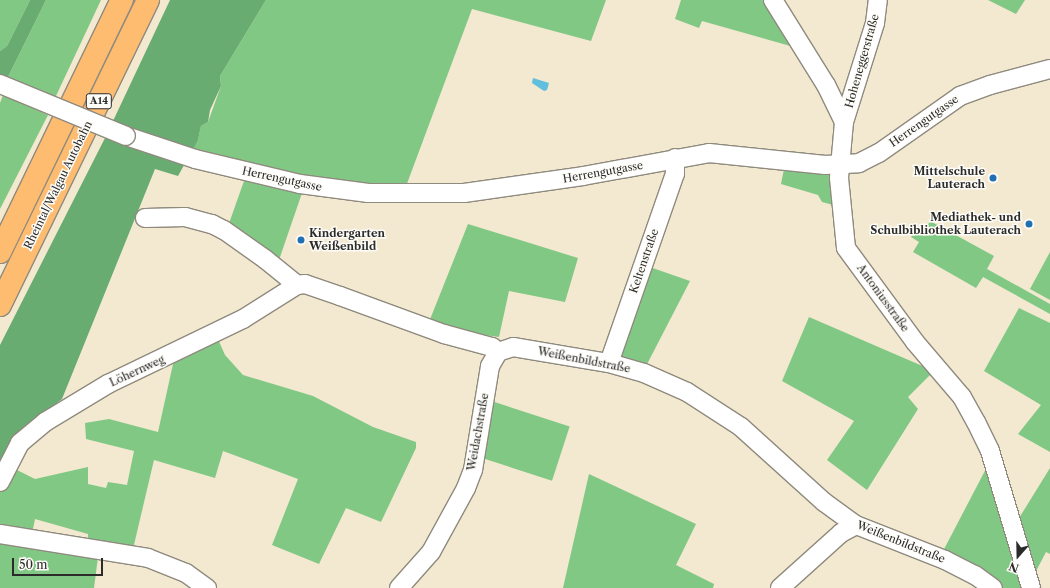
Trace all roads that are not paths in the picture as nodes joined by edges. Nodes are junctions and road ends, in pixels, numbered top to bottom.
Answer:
1 (122, 0) edge
2 (148, 0) edge
3 (773, 0) edge
4 (878, 0) edge
5 (1050, 69) edge
6 (0, 84) edge
7 (844, 122) junction
8 (675, 158) junction
9 (840, 164) junction
10 (145, 218) dead end
11 (0, 252) edge
12 (297, 285) junction
13 (0, 305) edge
14 (498, 352) junction
15 (609, 363) junction
16 (0, 482) edge
17 (856, 525) junction
18 (0, 534) edge
19 (207, 588) edge
20 (399, 588) edge
21 (780, 588) edge
22 (993, 588) edge
23 (1031, 588) edge

1 - 11 highway, Rheintal/Walgau Autobahn / A14
2 - 13 highway, Rheintal/Walgau Autobahn / A14
3 - 7 street
4 - 7 street, Hoheneggerstraße
5 - 9 street, Herrengutgasse
6 - 8 street, Herrengutgasse, bridge
7 - 9 street, Antoniusstraße
8 - 9 street, Herrengutgasse
8 - 15 street, Keltenstraße
9 - 23 street, Antoniusstraße
10 - 12 street
12 - 14 street
12 - 16 street, Löhernweg
14 - 15 street, Weißenbildstraße
14 - 20 street, Weidachstraße
15 - 17 street, Weißenbildstraße
17 - 21 street
17 - 22 street, Weißenbildstraße
18 - 19 street

